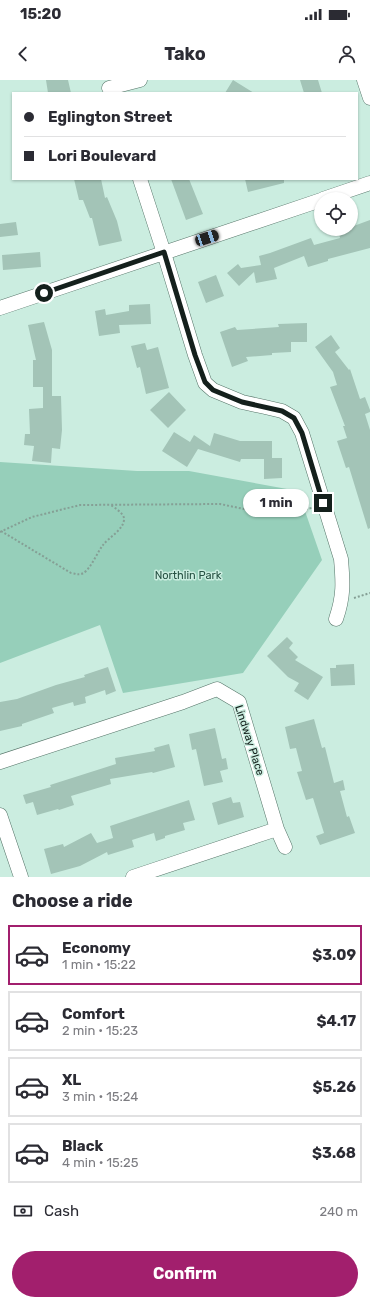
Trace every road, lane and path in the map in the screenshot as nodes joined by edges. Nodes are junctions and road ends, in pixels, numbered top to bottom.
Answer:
1 (140, 80) edge
2 (364, 80) edge
3 (109, 87) edge
4 (370, 98) edge
5 (140, 180) edge
6 (370, 183) edge
7 (343, 192) edge
8 (314, 202) edge
9 (164, 252) junction
10 (0, 308) edge
11 (110, 504) junction
12 (312, 508) dead end
13 (0, 531) edge
14 (370, 593) edge
15 (342, 602) junction
16 (336, 619) dead end
17 (0, 762) edge
18 (1, 823) edge
19 (277, 829) junction
20 (285, 847) dead end
21 (21, 877) edge
22 (133, 877) edge

1 - 3 street
2 - 4 street
5 - 9 street
6 - 7 street
8 - 9 street
9 - 10 street
9 - 15 street
11 - 12 path
11 - 13 path
11 - 13 path
14 - 15 path
15 - 16 street
17 - 19 street, Lindway Place
18 - 21 street
19 - 20 street, Lindway Place
19 - 22 street

